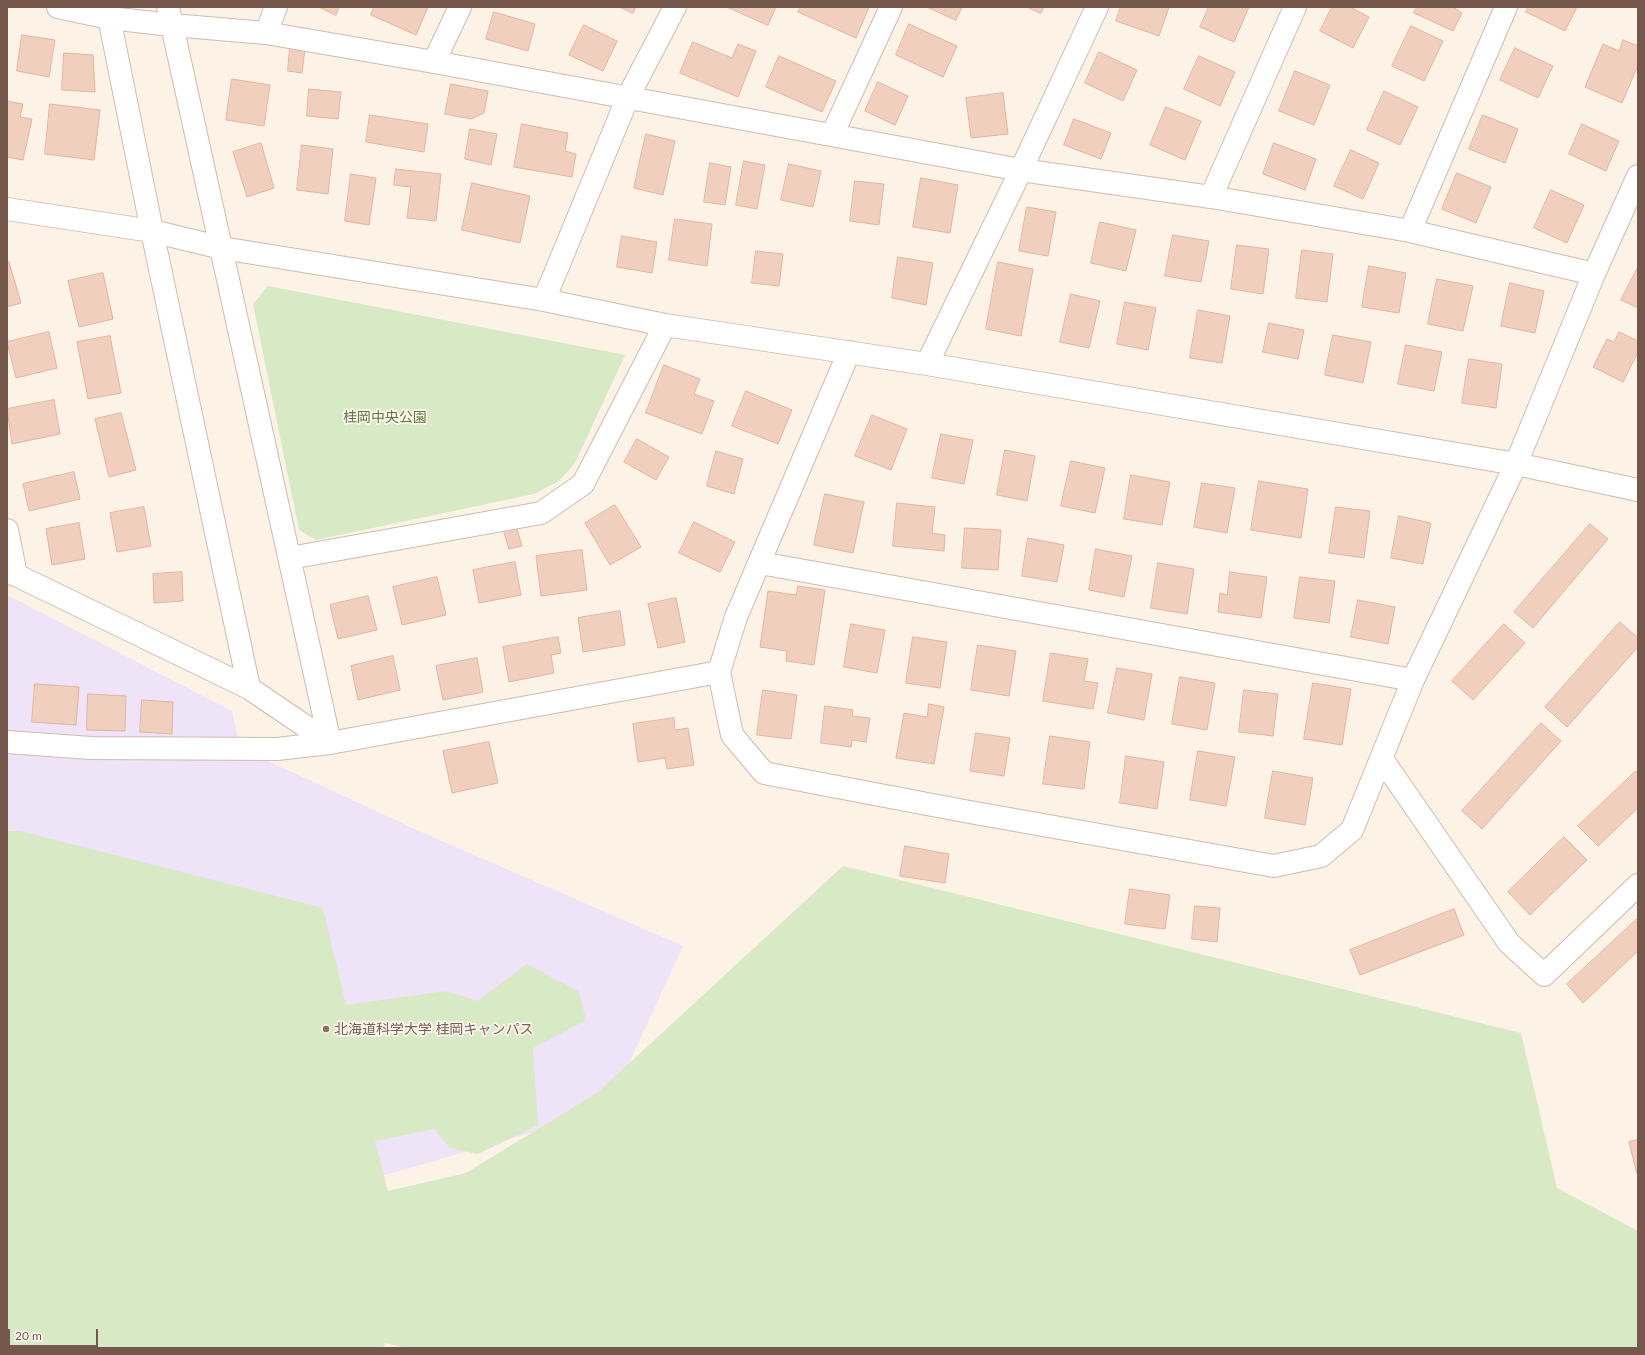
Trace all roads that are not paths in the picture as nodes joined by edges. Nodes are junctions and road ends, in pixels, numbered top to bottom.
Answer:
1 (58, 7) edge
2 (276, 7) edge
3 (460, 7) edge
4 (675, 7) edge
5 (891, 7) edge
6 (1096, 7) edge
7 (1294, 7) edge
8 (1506, 7) edge
9 (108, 12) edge
10 (170, 16) edge
11 (266, 33) junction
12 (434, 62) junction
13 (628, 97) junction
14 (832, 135) junction
15 (1021, 170) junction
16 (1638, 176) edge
17 (1211, 197) junction
18 (7, 209) edge
19 (1410, 230) junction
20 (152, 231) junction
21 (222, 248) junction
22 (1594, 274) junction
23 (544, 300) junction
24 (665, 325) junction
25 (849, 352) junction
26 (927, 364) junction
27 (1516, 464) junction
28 (1638, 490) edge
29 (7, 530) edge
30 (290, 558) junction
31 (760, 563) junction
32 (11, 573) edge
33 (719, 672) junction
34 (1414, 680) junction
35 (249, 688) junction
36 (7, 742) edge
37 (330, 742) junction
38 (1382, 759) junction
39 (1638, 885) edge

1 - 9 street
2 - 11 street
3 - 12 street
4 - 13 street
5 - 14 street
6 - 15 street
7 - 17 street
8 - 19 street
9 - 10 street
9 - 20 street
10 - 11 street
10 - 21 street
11 - 12 street
12 - 13 street
13 - 14 street
13 - 23 street
14 - 15 street
15 - 17 street
15 - 26 street
16 - 22 street
17 - 19 street
18 - 20 street
19 - 22 street
20 - 21 street
20 - 35 street
21 - 23 street
21 - 30 street
22 - 27 street
23 - 24 street
24 - 25 street
24 - 30 street
25 - 26 street
25 - 31 street
26 - 27 street
27 - 28 street
27 - 34 street
29 - 32 street
30 - 37 street
31 - 33 street
31 - 34 street
32 - 35 street
33 - 37 street
33 - 38 street
34 - 38 street
35 - 37 street
36 - 37 street
38 - 39 street

